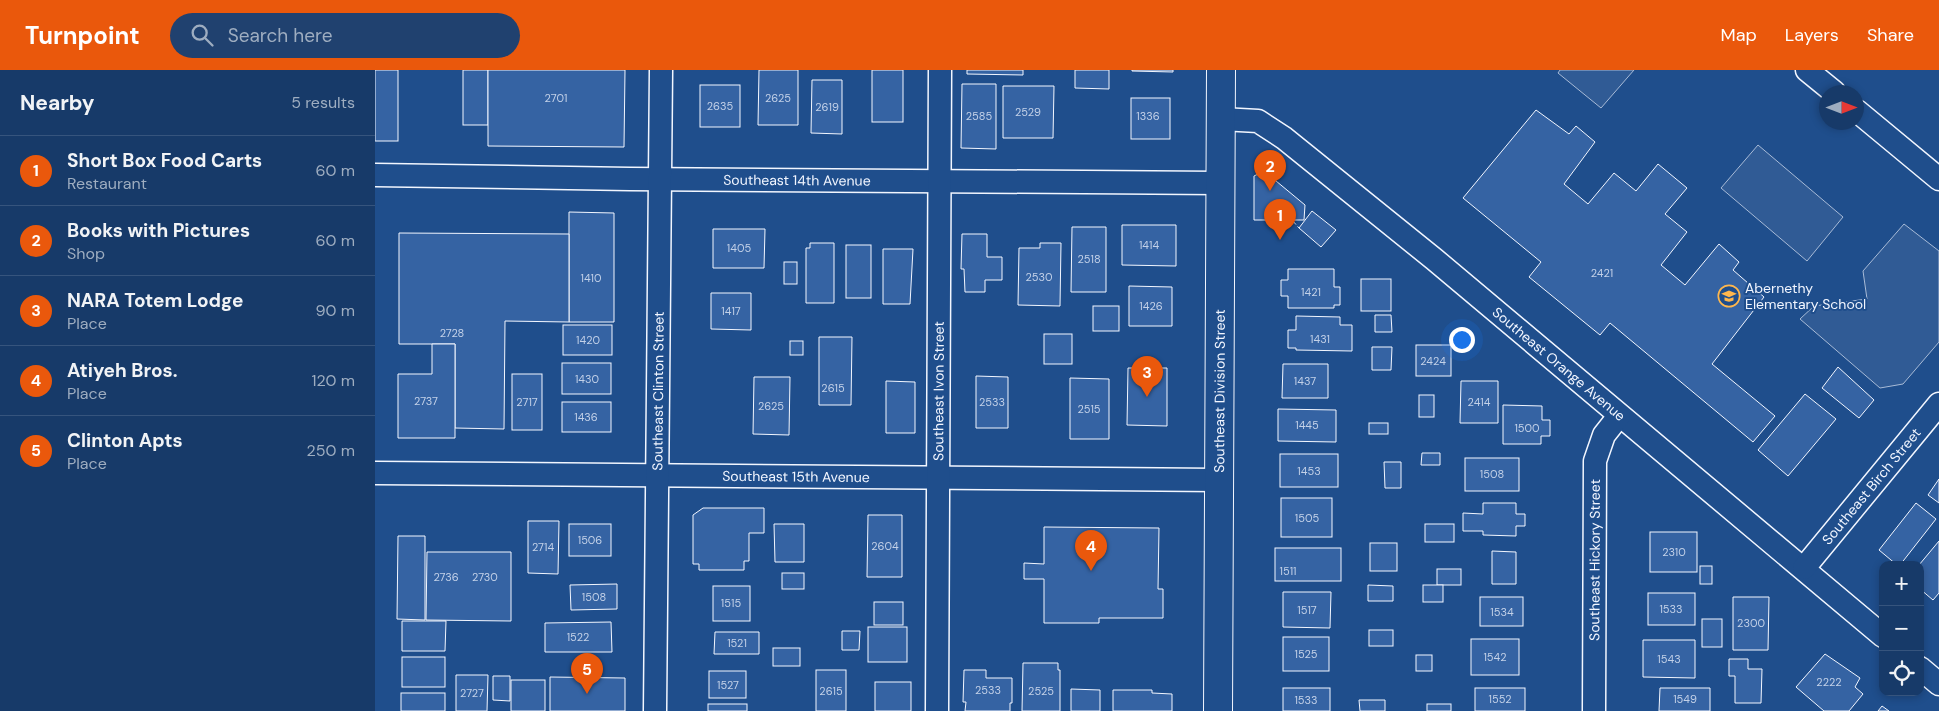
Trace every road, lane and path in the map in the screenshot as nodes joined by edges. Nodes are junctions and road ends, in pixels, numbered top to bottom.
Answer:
1 (661, 70) edge
2 (939, 70) edge
3 (1221, 70) edge
4 (1807, 70) edge
5 (1825, 85) edge
6 (1864, 117) edge
7 (1221, 119) junction
8 (375, 175) edge
9 (1939, 179) edge
10 (660, 180) junction
11 (939, 181) junction
12 (1220, 183) junction
13 (1939, 404) edge
14 (1619, 416) junction
15 (375, 473) edge
16 (657, 475) junction
17 (937, 478) junction
18 (1218, 480) junction
19 (1804, 568) junction
20 (1879, 633) edge
21 (1924, 671) edge
22 (1939, 684) edge
23 (655, 711) edge
24 (937, 711) edge
25 (1218, 711) edge
26 (1594, 711) edge

1 - 10 street, Southeast Clinton Street
2 - 11 street, Southeast Ivon Street
3 - 7 main road, Southeast Division Street
4 - 5 street
6 - 9 street
7 - 12 main road, Southeast Division Street
7 - 14 street, Southeast Orange Avenue
8 - 10 street, Southeast 14th Avenue
10 - 11 street, Southeast 14th Avenue
10 - 16 street, Southeast Clinton Street
11 - 12 street, Southeast 14th Avenue
11 - 17 street, Southeast Ivon Street
12 - 18 main road, Southeast Division Street
13 - 19 street, Southeast Birch Street
14 - 19 street, Southeast Orange Avenue
14 - 26 street, Southeast Hickory Street
15 - 16 street, Southeast 15th Avenue
16 - 17 street, Southeast 15th Avenue
16 - 23 street, Southeast Clinton Street
17 - 18 street, Southeast 15th Avenue
17 - 24 street, Southeast Ivon Street
18 - 25 main road, Southeast Division Street
19 - 20 street, Southeast Orange Avenue
21 - 22 street

